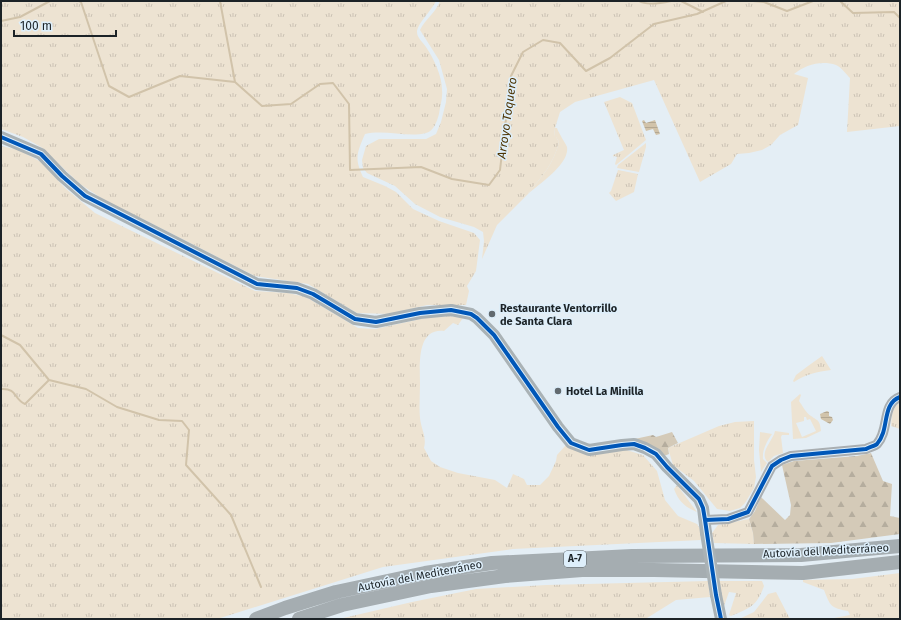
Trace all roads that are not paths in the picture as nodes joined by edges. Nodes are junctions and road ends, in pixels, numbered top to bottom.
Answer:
1 (1, 137) edge
2 (900, 397) edge
3 (705, 520) junction
4 (900, 546) edge
5 (900, 562) edge
6 (256, 619) edge
7 (299, 619) edge
8 (721, 619) edge

1 - 3 main road
2 - 3 street
3 - 8 main road, bridge
4 - 6 highway, Autovía del Mediterráneo / A-7
5 - 7 highway, Autovía del Mediterráneo / A-7

